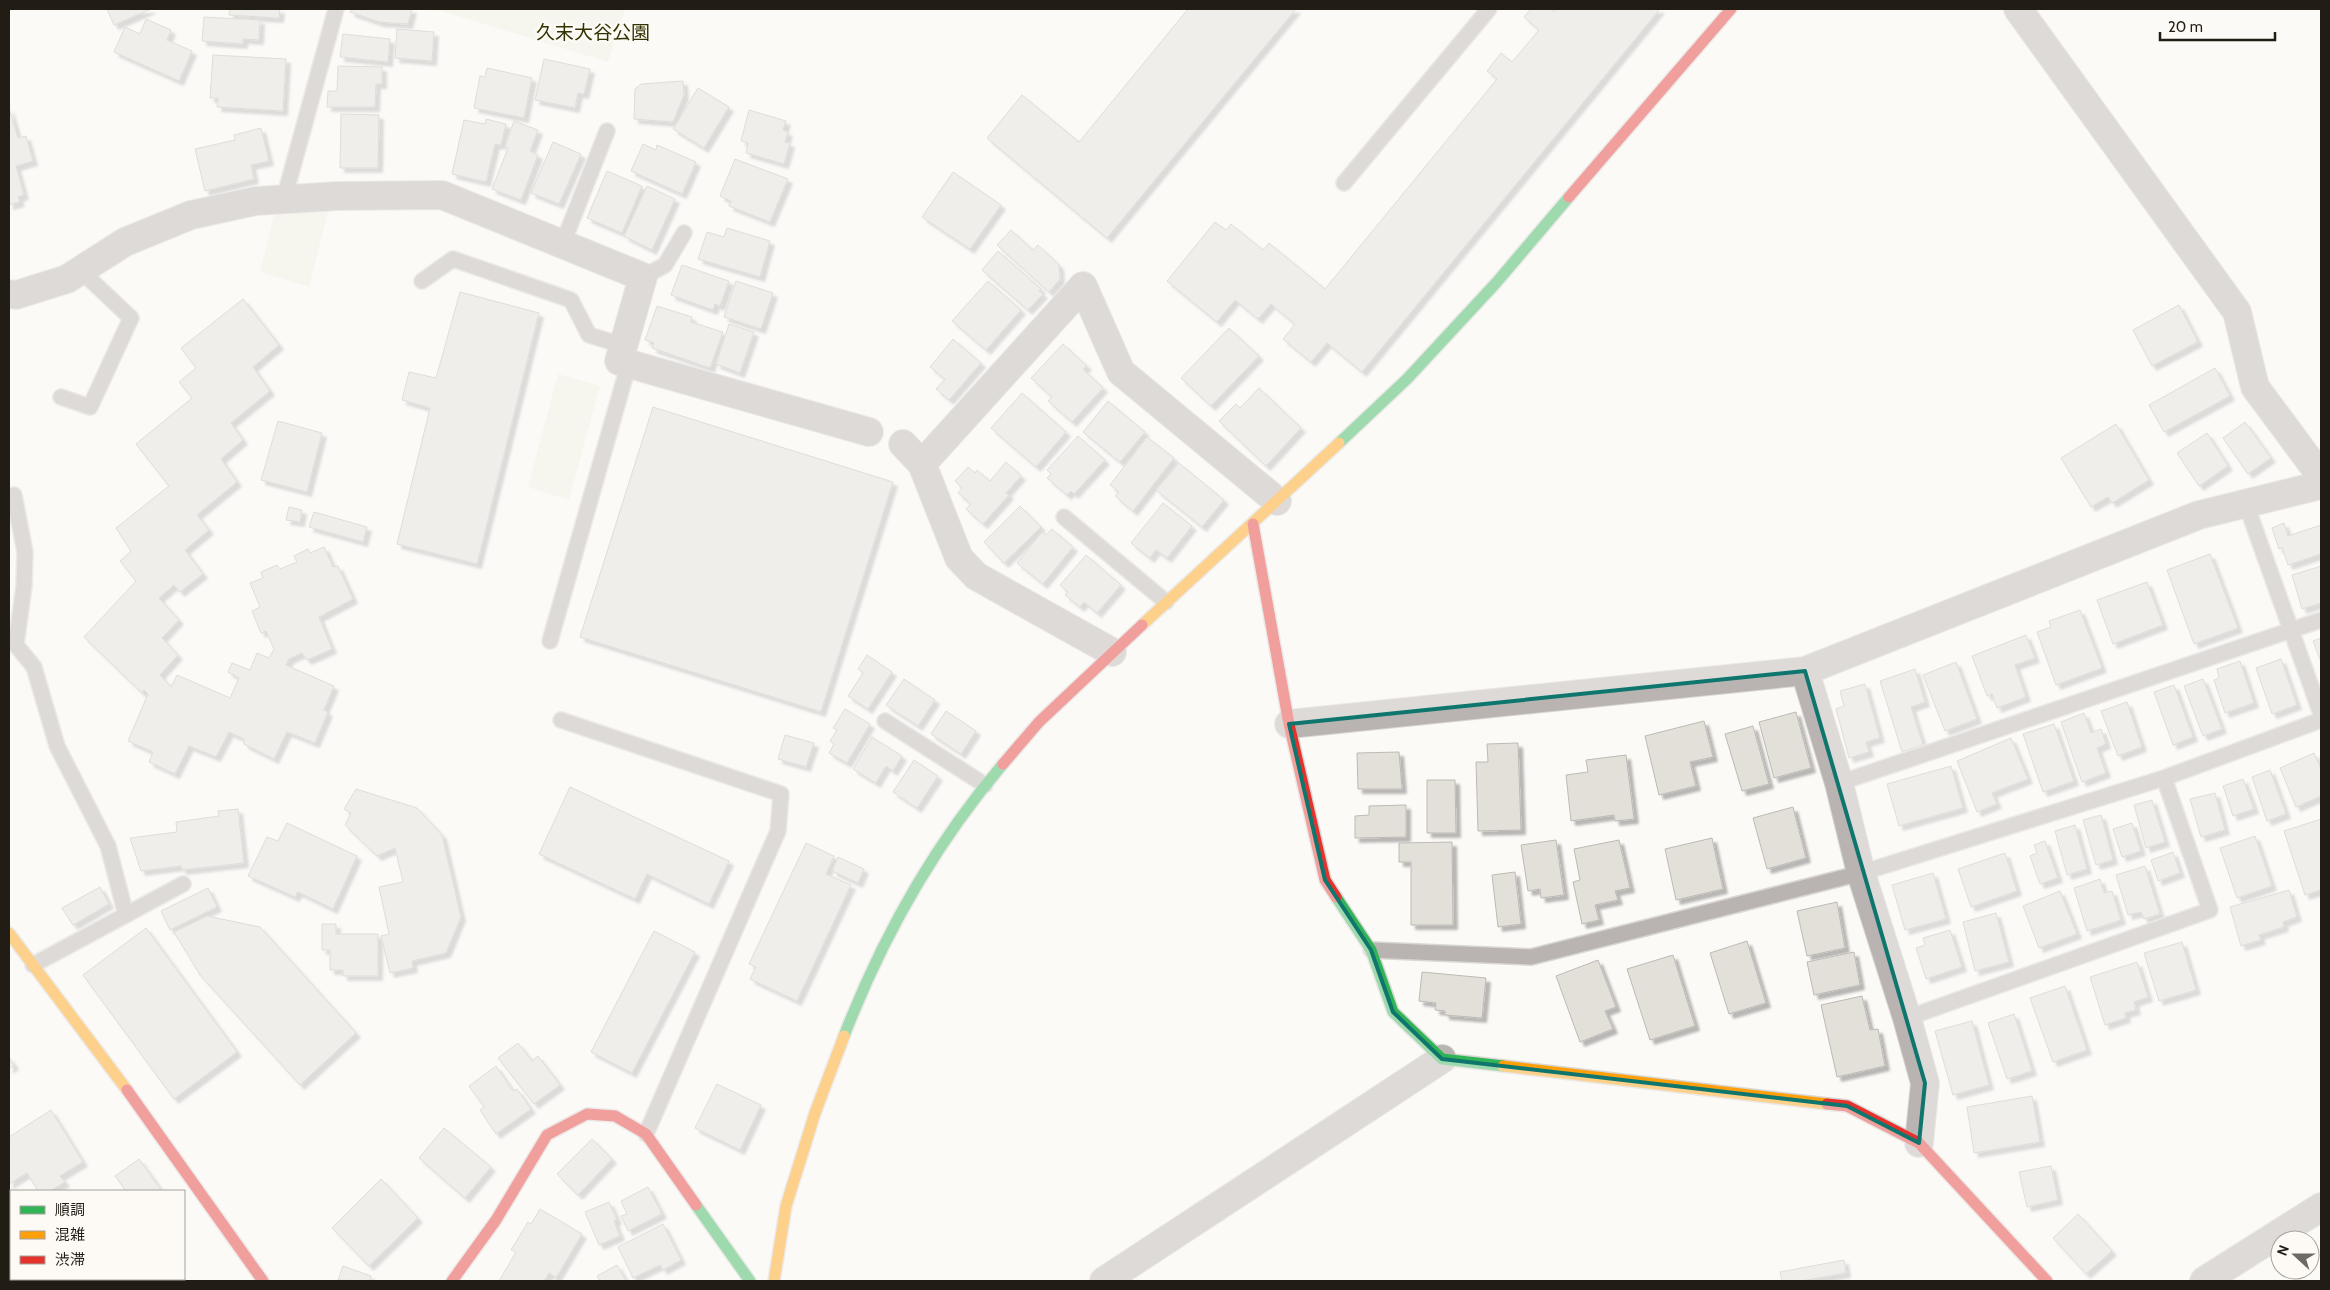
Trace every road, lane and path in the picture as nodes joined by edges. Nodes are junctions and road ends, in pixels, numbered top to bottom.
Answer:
1 (336, 9) edge
2 (1489, 9) edge
3 (1732, 9) edge
4 (2018, 9) edge
5 (607, 131) dead end
6 (1344, 182) dead end
7 (284, 199) junction
8 (684, 233) dead end
9 (563, 243) junction
10 (80, 270) junction
11 (643, 277) junction
12 (422, 281) dead end
13 (9, 294) edge
14 (626, 354) junction
15 (61, 396) dead end
16 (870, 432) dead end
17 (903, 444) dead end
18 (922, 464) junction
19 (2321, 476) edge
20 (2321, 485) edge
21 (14, 495) dead end
22 (1277, 501) junction
23 (2246, 504) junction
24 (1064, 517) dead end
25 (1253, 524) junction
26 (1166, 602) junction
27 (2321, 620) edge
28 (2292, 631) junction
29 (550, 640) dead end
30 (1112, 652) junction
31 (1805, 671) junction
32 (2321, 714) edge
33 (561, 720) dead end
34 (2321, 720) edge
35 (885, 721) dead end
36 (1289, 724) junction
37 (2164, 778) junction
38 (1839, 783) junction
39 (986, 785) junction
40 (1861, 873) junction
41 (183, 884) dead end
42 (126, 915) junction
43 (9, 933) edge
44 (1371, 950) junction
45 (33, 965) junction
46 (1907, 1018) junction
47 (1442, 1059) junction
48 (646, 1134) junction
49 (1919, 1142) junction
50 (2321, 1207) edge
51 (263, 1281) edge
52 (452, 1281) edge
53 (750, 1281) edge
54 (774, 1281) edge
55 (1104, 1281) edge
56 (2046, 1281) edge
57 (2204, 1281) edge

1 - 7 lane
2 - 6 lane
3 - 22 street
4 - 19 street
5 - 9 lane
7 - 9 street
7 - 10 street
8 - 11 lane
9 - 11 street
10 - 13 street
10 - 15 lane
11 - 14 street
12 - 14 lane
14 - 16 street
14 - 29 lane
17 - 18 street
18 - 22 street
18 - 30 street
20 - 23 street
21 - 42 lane
22 - 25 street
23 - 28 lane
23 - 31 street
24 - 26 lane
25 - 26 street
25 - 36 street
26 - 30 street
27 - 28 lane
28 - 32 lane
28 - 38 lane
30 - 39 street
31 - 36 street
31 - 38 street
33 - 48 lane
34 - 37 lane
35 - 39 lane
36 - 44 street
37 - 40 lane
37 - 46 lane
38 - 40 street
39 - 54 street
40 - 44 lane
40 - 46 street
41 - 42 lane
42 - 45 lane
43 - 45 street
44 - 47 street
45 - 51 street
46 - 49 street
47 - 49 street
47 - 55 street
48 - 52 street
48 - 53 street
49 - 56 street
50 - 57 street

